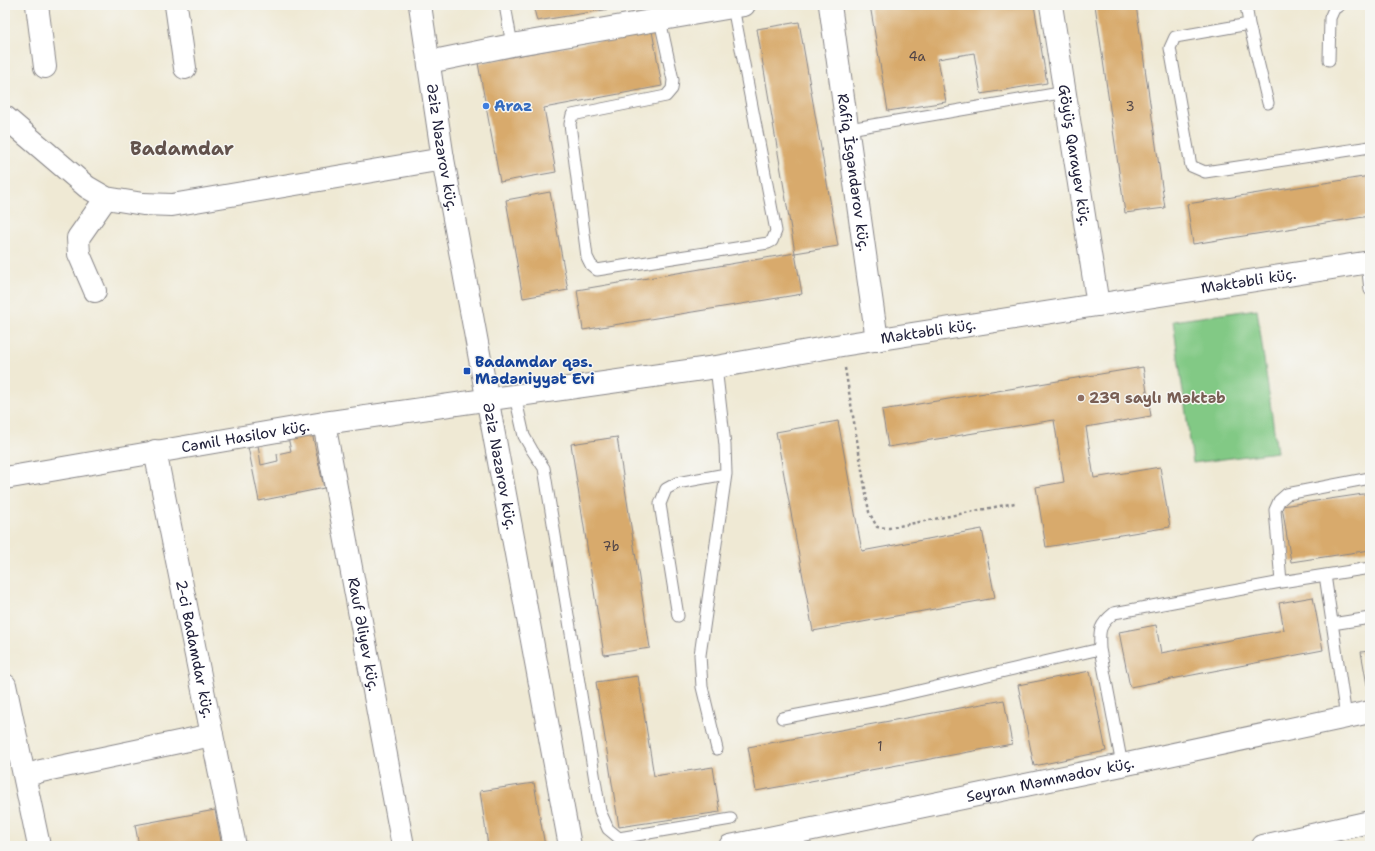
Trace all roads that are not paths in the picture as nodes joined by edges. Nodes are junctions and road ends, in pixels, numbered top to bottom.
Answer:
1 (37, 5) edge
2 (176, 5) edge
3 (420, 5) edge
4 (505, 5) edge
5 (830, 5) edge
6 (1051, 5) edge
7 (1246, 5) edge
8 (1340, 5) edge
9 (739, 6) edge
10 (660, 20) junction
11 (1249, 24) junction
12 (512, 45) junction
13 (1329, 60) dead end
14 (429, 62) junction
15 (45, 67) dead end
16 (184, 68) dead end
17 (1066, 92) junction
18 (1268, 103) dead end
19 (5, 117) edge
20 (849, 129) junction
21 (1370, 147) edge
22 (443, 159) junction
23 (106, 198) junction
24 (1368, 263) edge
25 (1370, 290) edge
26 (95, 291) dead end
27 (1098, 305) junction
28 (877, 340) junction
29 (716, 367) junction
30 (515, 396) junction
31 (488, 400) junction
32 (324, 423) junction
33 (155, 451) junction
34 (726, 474) junction
35 (5, 478) edge
36 (1370, 478) edge
37 (1370, 568) edge
38 (1325, 575) junction
39 (1281, 582) junction
40 (678, 616) dead end
41 (1370, 618) edge
42 (1332, 624) junction
43 (1100, 649) junction
44 (5, 685) edge
45 (1370, 712) edge
46 (1346, 717) junction
47 (782, 718) dead end
48 (212, 735) junction
49 (12, 746) edge
50 (718, 750) dead end
51 (1122, 765) junction
52 (25, 776) junction
53 (731, 820) dead end
54 (1370, 822) edge
55 (39, 846) edge
56 (235, 846) edge
57 (403, 846) edge
58 (570, 846) edge
59 (730, 846) edge
60 (1263, 846) edge

1 - 15 street
2 - 16 street
3 - 14 street, Əziz Nəzərov küç.
4 - 12 lane
5 - 20 street, Rafiq İsgəndərov küç.
6 - 17 street, Göyüş Qarayev küç.
7 - 11 lane
8 - 13 lane
9 - 10 street, Əziz Nəzərov küç.
9 - 10 lane
10 - 12 street, Əziz Nəzərov küç.
11 - 18 lane
11 - 21 lane
12 - 14 street, Əziz Nəzərov küç.
14 - 22 street, Əziz Nəzərov küç.
17 - 20 lane
17 - 27 street, Göyüş Qarayev küç.
19 - 23 street
20 - 28 street, Rafiq İsgəndərov küç.
22 - 23 street
22 - 31 street, Əziz Nəzərov küç.
23 - 26 street
24 - 25 lane
24 - 27 street, Məktəbli küç.
27 - 28 street, Məktəbli küç.
28 - 29 street, Məktəbli küç.
29 - 30 street, Məktəbli küç.
29 - 34 lane
30 - 31 street, Məktəbli küç.
30 - 53 lane
31 - 32 street, Cəmil Hasilov küç.
31 - 58 street, Əziz Nəzərov küç.
32 - 33 street, Cəmil Hasilov küç.
32 - 57 street, Rauf Əliyev küç.
33 - 35 street, Cəmil Hasilov küç.
33 - 48 street, 2-ci Badamdar küç.
34 - 40 lane
34 - 50 lane
36 - 39 lane
37 - 38 lane
38 - 39 lane
38 - 42 lane
39 - 43 lane
41 - 42 lane
42 - 46 lane
43 - 47 lane
43 - 51 lane
44 - 49 street
45 - 46 street, Seyran Məmmədov küç.
46 - 51 street, Seyran Məmmədov küç.
48 - 52 street
48 - 56 street, 2-ci Badamdar küç.
49 - 52 street
51 - 59 street, Seyran Məmmədov küç.
52 - 55 street
54 - 60 street

